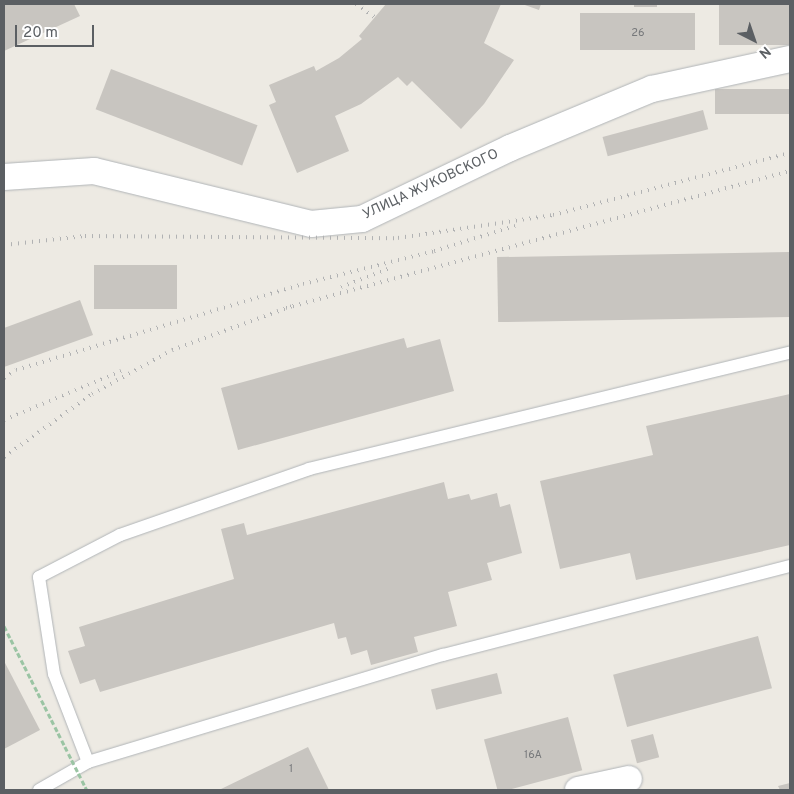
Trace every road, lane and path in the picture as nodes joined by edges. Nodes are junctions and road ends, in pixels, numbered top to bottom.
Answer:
1 (790, 59) edge
2 (4, 177) edge
3 (790, 353) edge
4 (790, 566) edge
5 (4, 626) edge
6 (88, 762) junction
7 (629, 779) dead end
8 (39, 790) edge
9 (87, 790) edge
10 (578, 790) edge

1 - 2 street, УЛИЦА ЖУКОВСКОГО
3 - 6 lane
4 - 6 lane
5 - 9 path, bridge
6 - 8 lane
7 - 10 street

